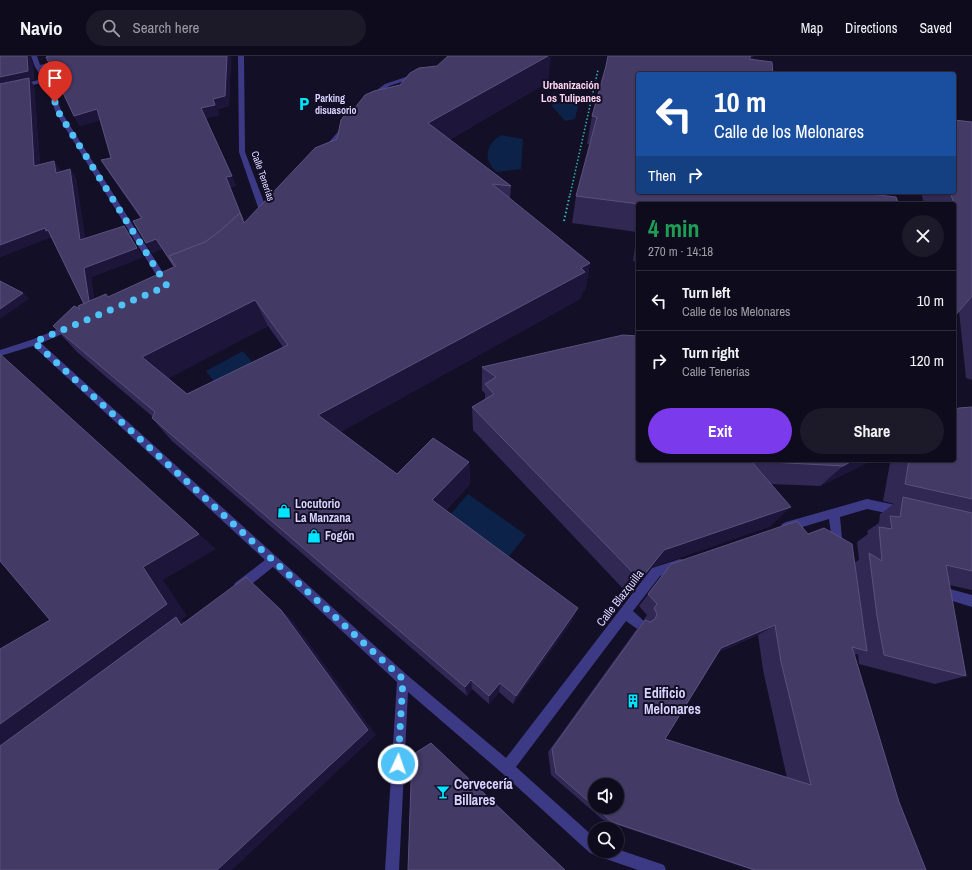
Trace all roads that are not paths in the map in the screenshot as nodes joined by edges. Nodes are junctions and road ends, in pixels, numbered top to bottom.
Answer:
1 (34, 56) edge
2 (84, 56) edge
3 (241, 56) edge
4 (38, 67) junction
5 (425, 73) edge
6 (47, 80) junction
7 (0, 91) edge
8 (370, 99) edge
9 (354, 117) edge
10 (317, 158) edge
11 (265, 213) edge
12 (167, 286) edge
13 (76, 324) edge
14 (34, 342) junction
15 (0, 353) edge
16 (834, 513) junction
17 (913, 514) edge
18 (776, 530) edge
19 (693, 559) edge
20 (274, 560) junction
21 (840, 560) edge
22 (230, 593) edge
23 (950, 595) edge
24 (972, 600) edge
25 (625, 612) junction
26 (640, 625) edge
27 (403, 679) junction
28 (507, 768) junction
29 (588, 842) edge
30 (624, 858) edge
31 (392, 870) edge
32 (659, 870) edge

1 - 4 street
2 - 4 street
3 - 11 street, Calle Tenerías
4 - 6 street
5 - 8 street
6 - 7 street
6 - 12 street
9 - 10 street
13 - 14 street
14 - 15 street
14 - 20 street
16 - 17 street
16 - 18 street
16 - 21 street
19 - 25 street, Calle Blazquilla
20 - 22 street
20 - 27 street
23 - 24 street
25 - 26 street
25 - 28 street, Calle Blazquilla
27 - 28 street
27 - 31 street
28 - 29 street
30 - 32 street

